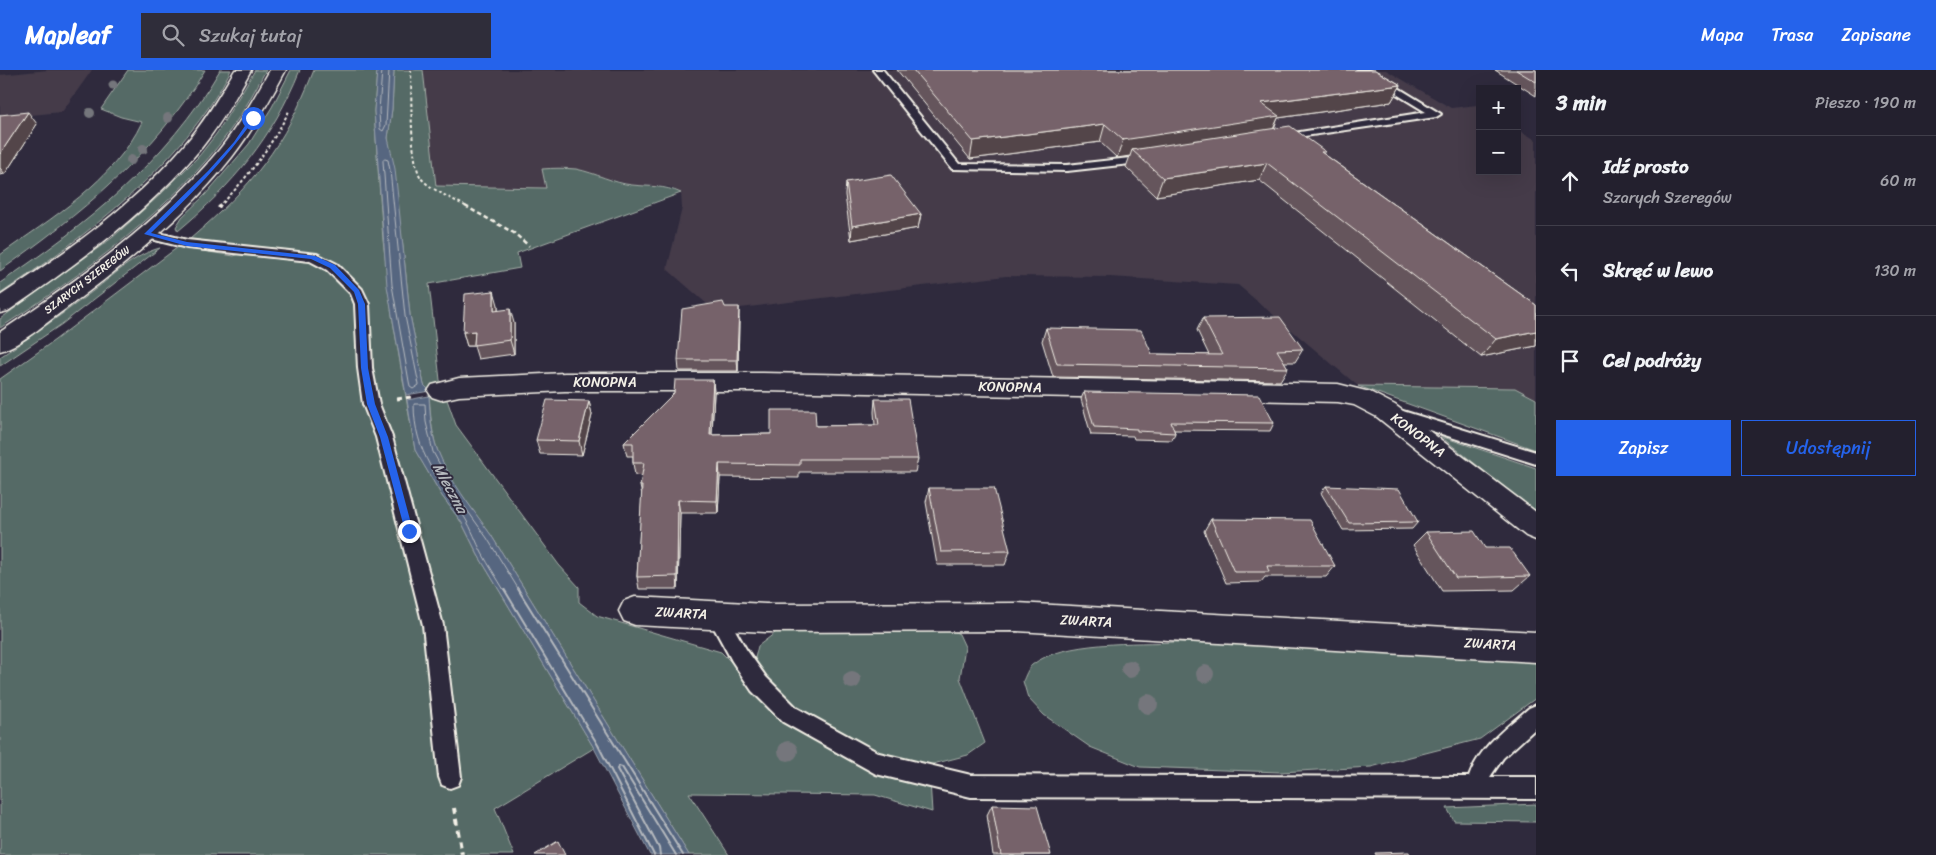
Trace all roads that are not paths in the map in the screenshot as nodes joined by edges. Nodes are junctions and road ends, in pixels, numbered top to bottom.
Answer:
1 (243, 70) edge
2 (278, 70) edge
3 (878, 70) edge
4 (1362, 70) edge
5 (1268, 140) edge
6 (1160, 157) edge
7 (147, 234) junction
8 (0, 306) edge
9 (0, 343) edge
10 (441, 391) dead end
11 (1386, 411) junction
12 (1536, 458) edge
13 (1536, 528) edge
14 (636, 611) dead end
15 (716, 615) junction
16 (1536, 647) edge
17 (1536, 715) edge
18 (450, 777) road end
19 (1476, 787) junction
20 (1536, 788) edge

1 - 8 street
2 - 7 street, SZARYCH SZEREGÓW
3 - 6 lane
4 - 5 lane
7 - 9 street, SZARYCH SZEREGÓW
7 - 18 lane
10 - 11 street, KONOPNA
11 - 12 lane
11 - 13 street, KONOPNA
14 - 15 street, ZWARTA
15 - 16 street, ZWARTA
15 - 19 lane
17 - 19 lane
19 - 20 lane

